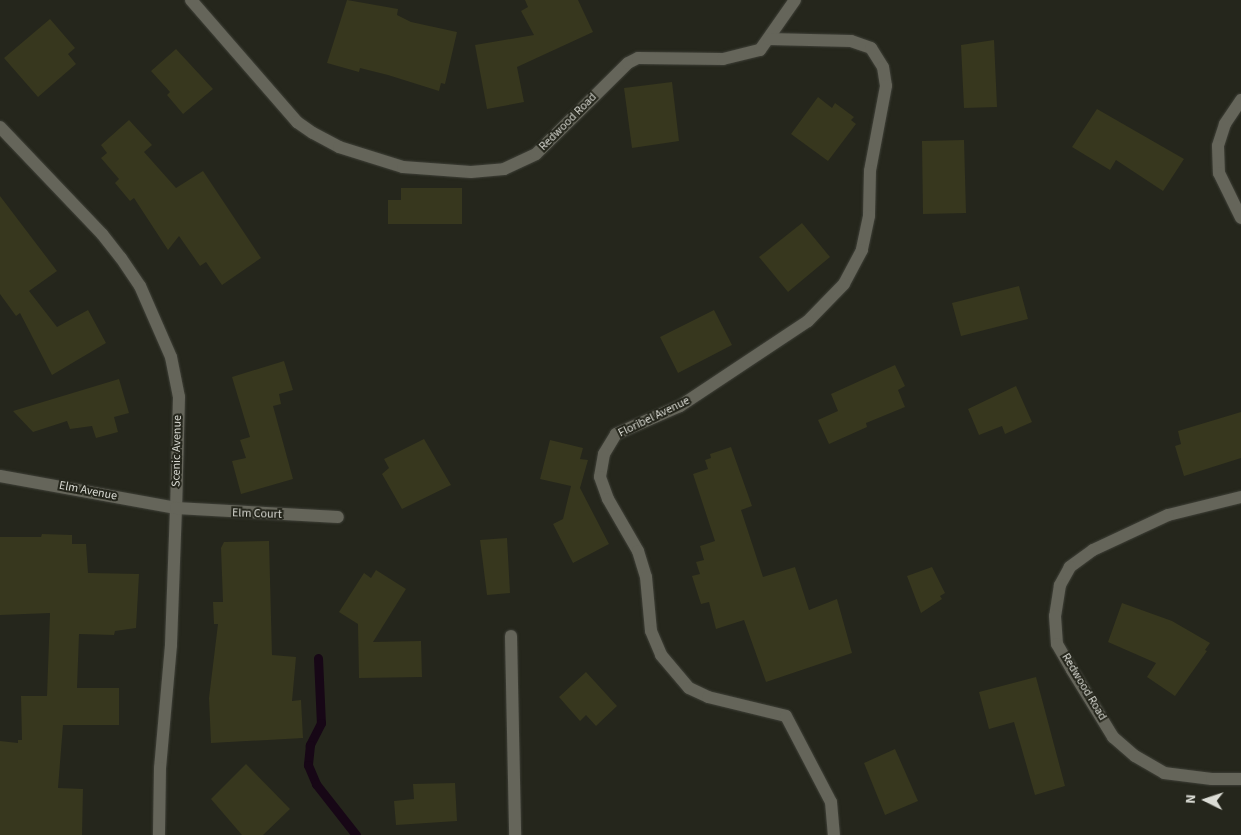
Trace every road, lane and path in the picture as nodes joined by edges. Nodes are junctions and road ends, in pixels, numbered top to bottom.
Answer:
1 (191, 0) edge
2 (795, 0) edge
3 (769, 39) junction
4 (1241, 100) edge
5 (0, 127) edge
6 (1241, 218) edge
7 (0, 476) edge
8 (1241, 497) edge
9 (176, 508) junction
10 (338, 517) dead end
11 (511, 636) dead end
12 (1241, 779) edge
13 (159, 835) edge
14 (514, 835) edge
15 (834, 835) edge

1 - 3 street, Redwood Road
2 - 3 street, Redwood Road
3 - 15 street, Floribel Avenue
4 - 6 street
5 - 9 street, Scenic Avenue
7 - 9 street, Elm Avenue
8 - 12 street, Redwood Road
9 - 10 street, Elm Court
9 - 13 street, Scenic Avenue
11 - 14 street

